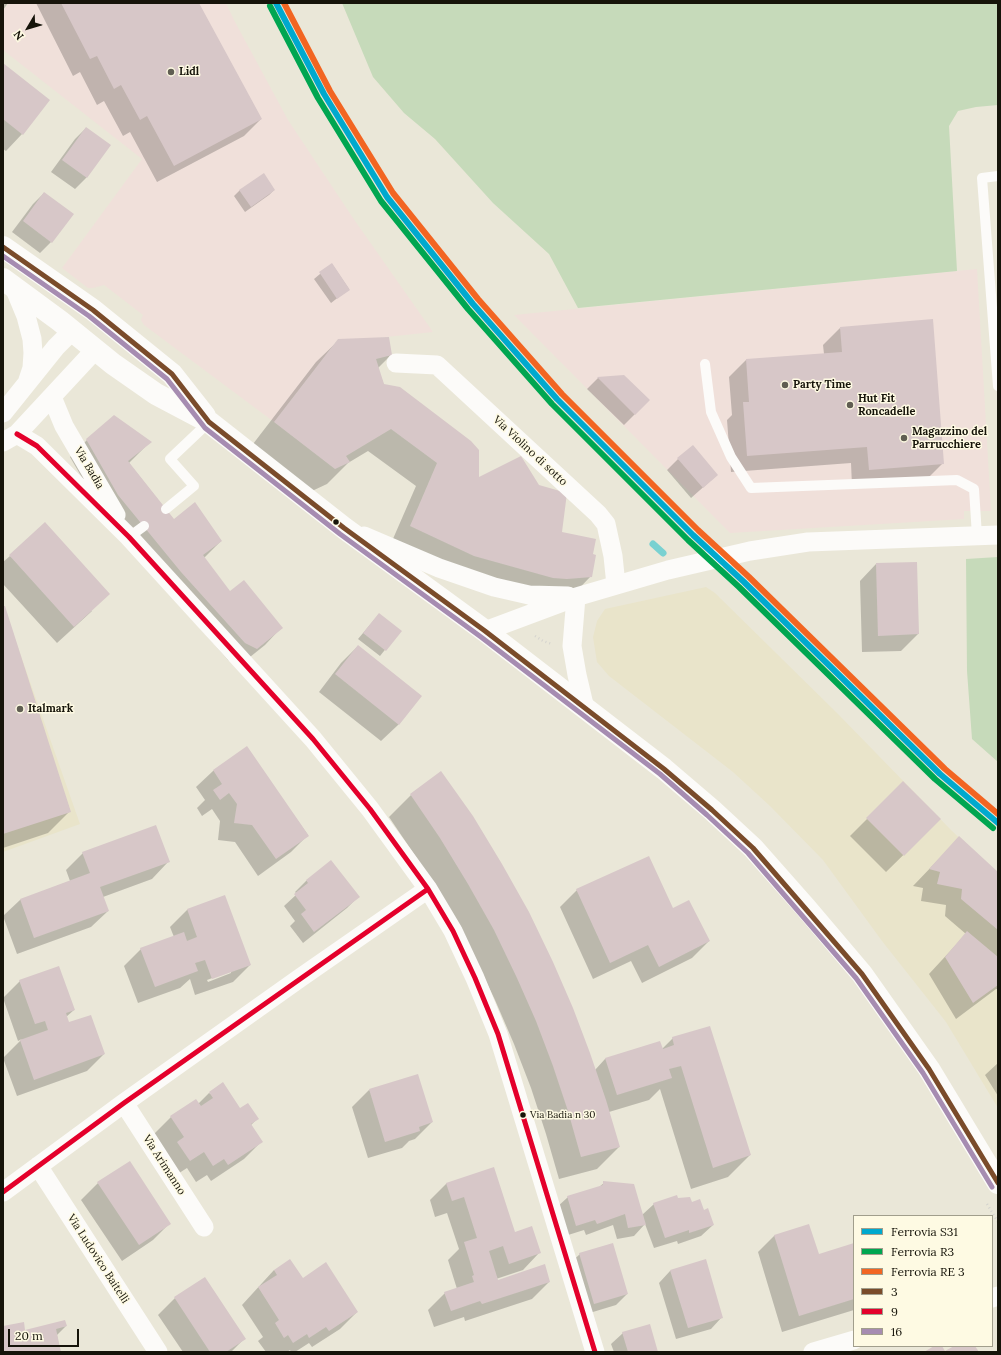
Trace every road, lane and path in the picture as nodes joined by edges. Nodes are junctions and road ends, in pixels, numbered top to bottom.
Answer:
1 (998, 176) edge
2 (3, 247) edge
3 (8, 283) edge
4 (93, 310) junction
5 (115, 328) junction
6 (72, 331) junction
7 (95, 350) junction
8 (396, 363) dead end
9 (705, 364) dead end
10 (28, 382) junction
11 (998, 386) edge
12 (52, 397) junction
13 (3, 413) edge
14 (209, 422) junction
15 (10, 438) edge
16 (166, 509) dead end
17 (344, 528) junction
18 (137, 531) junction
19 (977, 536) junction
20 (998, 536) edge
21 (616, 585) junction
22 (576, 597) junction
23 (485, 631) junction
24 (530, 632) dead end
25 (558, 646) dead end
26 (585, 709) junction
27 (428, 889) junction
28 (124, 1103) junction
29 (38, 1166) junction
30 (998, 1183) edge
31 (3, 1192) edge
32 (986, 1202) dead end
33 (998, 1222) edge
34 (204, 1227) dead end
35 (853, 1340) edge
36 (158, 1352) edge
37 (595, 1352) edge
38 (813, 1352) edge

1 - 11 lane
2 - 4 main road
3 - 6 main road
3 - 10 street
4 - 5 main road
4 - 6 main road
5 - 7 main road
5 - 14 main road
6 - 7 main road
6 - 10 street
7 - 12 street
7 - 14 main road
8 - 21 street, Via Violino di sotto
9 - 19 lane
10 - 13 street
12 - 15 street
12 - 18 street, Via Badia
14 - 16 lane
14 - 17 main road
15 - 18 street, Via Badia
17 - 22 street
17 - 23 main road
18 - 27 street, Via Badia
19 - 20 street
19 - 21 street
21 - 22 street
22 - 23 street
22 - 26 street
23 - 26 main road
24 - 25 path
26 - 30 main road
27 - 28 street
27 - 37 street, Via Badia
28 - 29 street
28 - 34 street, Via Arimanno
29 - 31 street
29 - 36 street, Via Ludovico Baitelli
32 - 33 path
35 - 38 street

